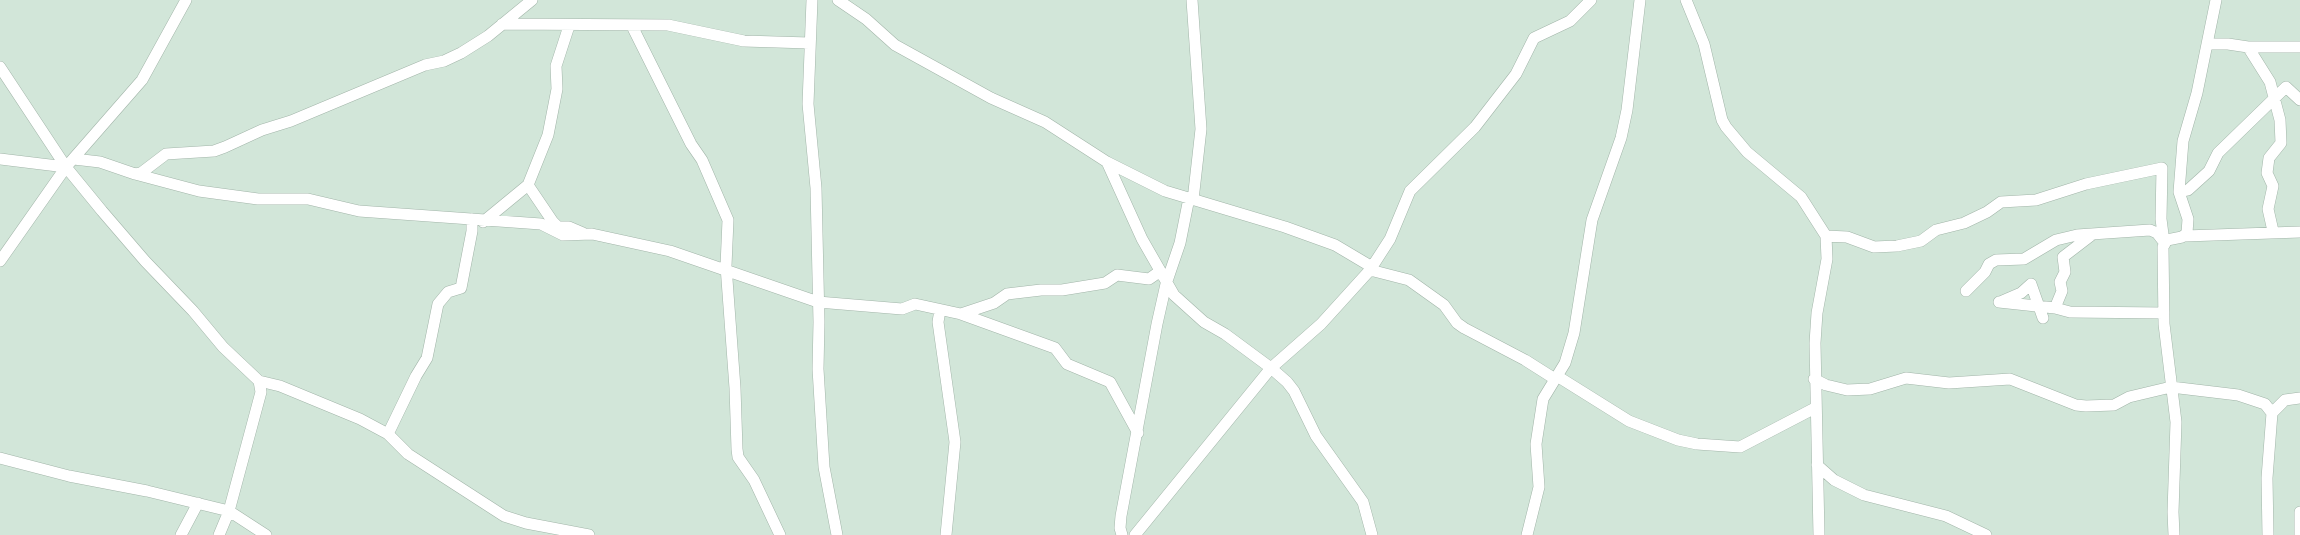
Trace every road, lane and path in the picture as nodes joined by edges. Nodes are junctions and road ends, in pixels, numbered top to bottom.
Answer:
1 (186, 0) edge
2 (532, 0) edge
3 (812, 0) edge
4 (838, 0) edge
5 (1192, 0) edge
6 (1591, 0) edge
7 (1640, 0) edge
8 (2216, 0) edge
9 (1688, 2) edge
10 (502, 24) junction
11 (569, 26) junction
12 (632, 26) junction
13 (809, 43) junction
14 (2207, 44) junction
15 (2300, 47) edge
16 (2248, 48) junction
17 (0, 67) edge
18 (2275, 96) junction
19 (2300, 100) edge
20 (0, 159) edge
21 (1107, 162) junction
22 (70, 163) junction
23 (135, 174) junction
24 (528, 185) junction
25 (2179, 192) junction
26 (1191, 199) junction
27 (472, 219) junction
28 (485, 220) junction
29 (552, 226) junction
30 (472, 231) junction
31 (2273, 231) junction
32 (2300, 232) edge
33 (2093, 234) junction
34 (1826, 236) junction
35 (2185, 236) junction
36 (2164, 242) junction
37 (0, 262) edge
38 (1371, 269) junction
39 (726, 272) junction
40 (1159, 272) junction
41 (1166, 284) junction
42 (1966, 291) dead end
43 (818, 302) junction
44 (2055, 308) junction
45 (940, 310) junction
46 (2164, 313) junction
47 (961, 314) junction
48 (2043, 318) dead end
49 (1271, 368) junction
50 (1556, 377) junction
51 (1814, 379) junction
52 (259, 381) junction
53 (2171, 387) junction
54 (1836, 388) junction
55 (2300, 398) edge
56 (1815, 403) junction
57 (2272, 413) junction
58 (1138, 433) junction
59 (388, 434) junction
60 (0, 458) edge
61 (1817, 465) junction
62 (198, 503) junction
63 (229, 511) junction
64 (2300, 512) edge
65 (181, 535) edge
66 (219, 535) edge
67 (266, 535) edge
68 (588, 535) edge
69 (780, 535) edge
70 (837, 535) edge
71 (946, 535) edge
72 (1122, 535) edge
73 (1135, 535) edge
74 (1372, 535) edge
75 (1528, 535) edge
76 (1819, 535) edge
77 (1986, 535) edge
78 (2174, 535) edge
79 (2268, 535) edge
80 (2300, 535) edge

1 - 22 street
2 - 10 street
3 - 13 street
4 - 21 street
5 - 26 street
6 - 38 street
7 - 50 street
8 - 14 street
9 - 34 street
10 - 11 street
10 - 23 street
11 - 12 street
11 - 24 street
12 - 13 street
12 - 39 street
13 - 43 street
14 - 16 street
14 - 25 street
15 - 16 street
16 - 18 street
17 - 22 street
18 - 19 street
18 - 25 street
18 - 31 street
20 - 22 street
21 - 26 street
21 - 40 street
22 - 23 street
22 - 37 street
22 - 52 street
23 - 27 street
24 - 28 street
24 - 29 street
25 - 35 street
26 - 38 street
26 - 41 street
27 - 28 street
27 - 30 street
28 - 29 street
28 - 30 street
29 - 39 street
30 - 59 street
31 - 32 street
31 - 35 street
33 - 36 street
33 - 42 street
33 - 44 street
34 - 36 street
34 - 51 street
35 - 36 street
36 - 46 street
38 - 49 street
38 - 50 street
39 - 43 street
39 - 69 street
40 - 41 street
40 - 47 street
41 - 49 street
41 - 58 street
43 - 45 street
43 - 70 street
44 - 46 street
44 - 48 street
45 - 47 street
45 - 71 street
46 - 53 street
47 - 58 street
49 - 73 street
49 - 74 street
50 - 56 street
50 - 75 street
51 - 54 street
51 - 56 street
52 - 59 street
52 - 63 street
53 - 54 street
53 - 57 street
53 - 78 street
54 - 56 street
55 - 57 street
56 - 61 street
57 - 79 street
58 - 72 street
59 - 68 street
60 - 62 street
61 - 76 street
61 - 77 street
62 - 63 street
62 - 65 street
63 - 66 street
63 - 67 street
64 - 80 street

